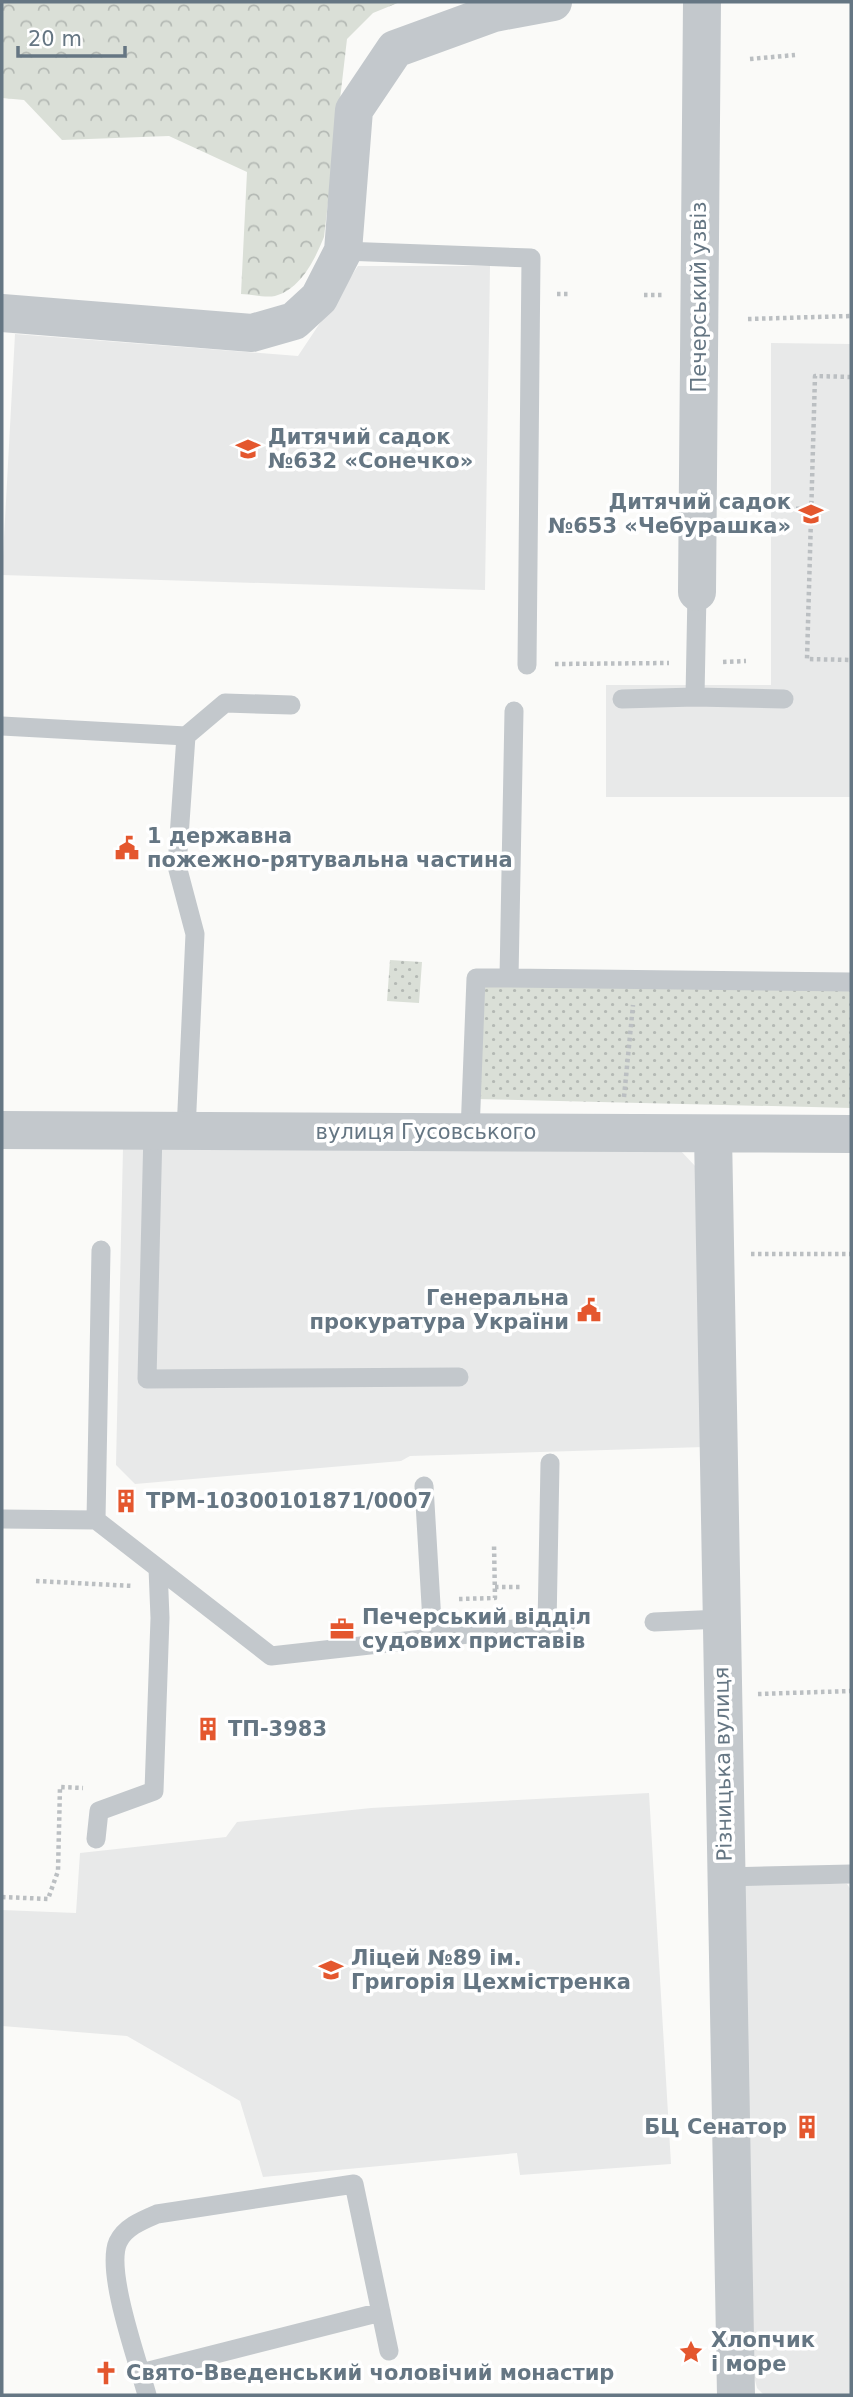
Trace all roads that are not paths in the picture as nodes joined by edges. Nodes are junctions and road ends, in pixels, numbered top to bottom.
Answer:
1 (553, 2) edge
2 (702, 2) edge
3 (343, 251) junction
4 (2, 313) edge
5 (697, 592) joint
6 (527, 665) road end
7 (695, 697) junction
8 (622, 699) dead end
9 (784, 699) dead end
10 (291, 705) dead end
11 (514, 711) dead end
12 (2, 726) edge
13 (186, 736) junction
14 (509, 978) junction
15 (851, 982) edge
16 (2, 1130) edge
17 (169, 1131) junction
18 (470, 1132) junction
19 (713, 1134) junction
20 (851, 1134) edge
21 (101, 1250) dead end
22 (459, 1377) dead end
23 (550, 1463) dead end
24 (424, 1486) dead end
25 (2, 1519) edge
26 (96, 1520) junction
27 (158, 1577) junction
28 (721, 1619) junction
29 (654, 1622) dead end
30 (433, 1639) junction
31 (96, 1839) dead end
32 (851, 1874) edge
33 (725, 1877) junction
34 (381, 2312) junction
35 (389, 2351) dead end
36 (141, 2372) junction
37 (147, 2395) edge
38 (736, 2395) edge

1 - 3 street
2 - 5 street, Печерський узвіз
3 - 4 street
3 - 6 lane
5 - 7 lane
7 - 8 lane
7 - 9 lane
10 - 13 lane
11 - 14 lane
12 - 13 lane
13 - 17 lane
14 - 15 lane
14 - 18 lane
16 - 17 street, вулиця Гусовського
17 - 18 street, вулиця Гусовського
17 - 22 lane
18 - 19 street, вулиця Гусовського
19 - 20 street, вулиця Гусовського
19 - 28 street, Різницька вулиця
21 - 26 lane
23 - 30 lane
24 - 30 lane
25 - 26 lane
26 - 27 lane
27 - 30 lane
27 - 31 lane
28 - 29 lane
28 - 33 street, Різницька вулиця
32 - 33 lane
33 - 38 street, Різницька вулиця
34 - 35 lane
34 - 36 lane
34 - 36 lane
36 - 37 lane

